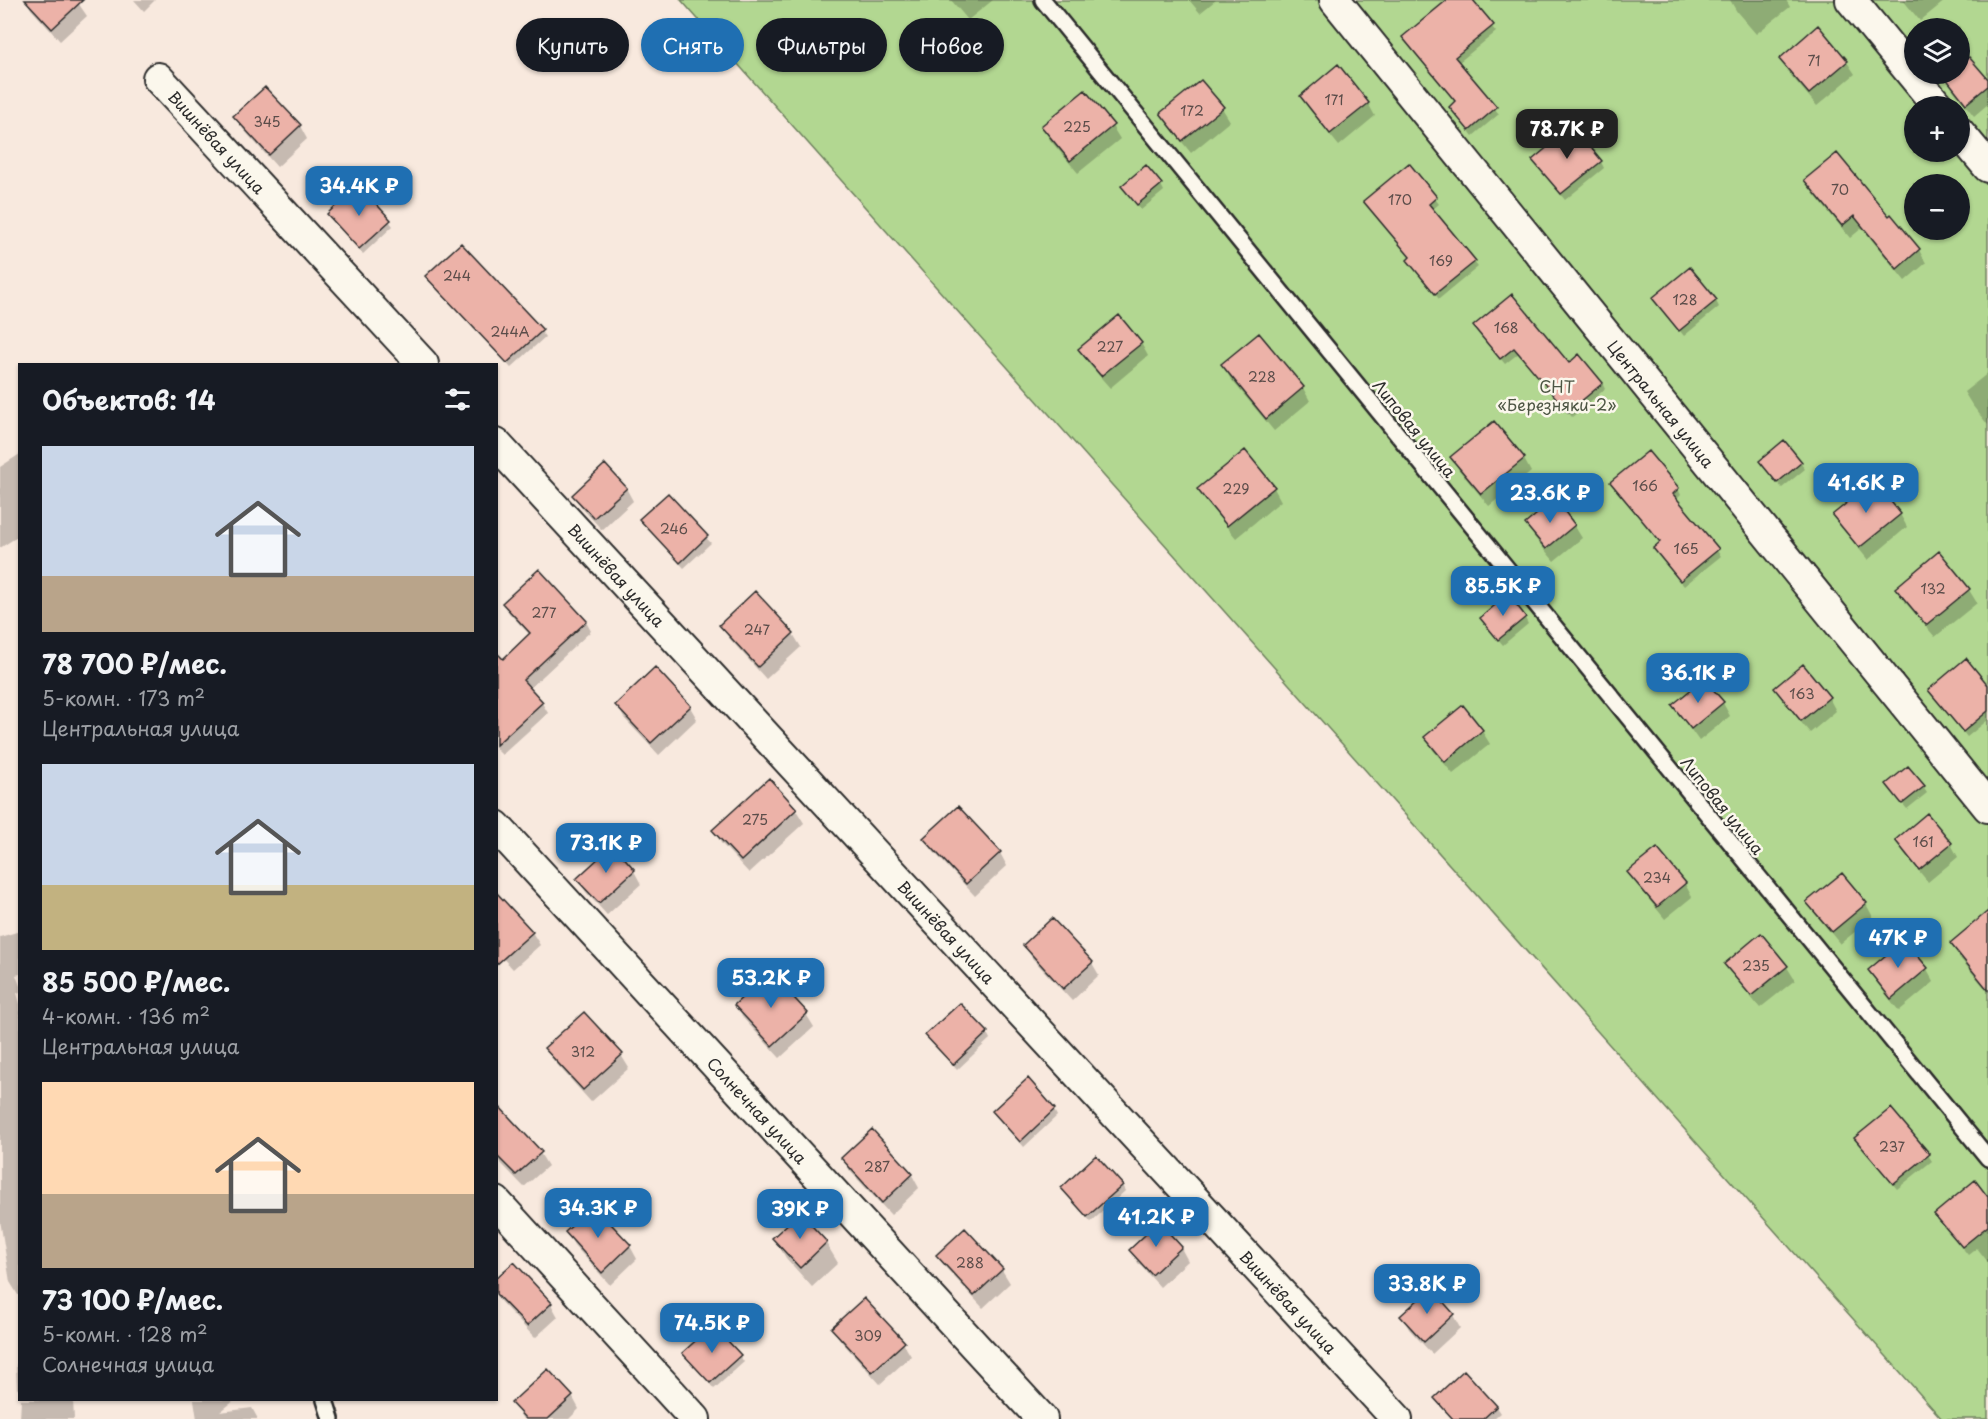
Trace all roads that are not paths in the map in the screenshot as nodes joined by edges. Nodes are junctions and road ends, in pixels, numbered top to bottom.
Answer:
1 (1043, 0) edge
2 (1335, 0) edge
3 (1851, 0) edge
4 (158, 78) dead end
5 (1930, 96) edge
6 (1970, 145) edge
7 (1988, 167) edge
8 (422, 363) edge
9 (498, 446) edge
10 (1988, 807) edge
11 (498, 828) edge
12 (1988, 1158) edge
13 (498, 1204) edge
14 (325, 1401) edge
15 (331, 1419) edge
16 (694, 1419) edge
17 (1042, 1419) edge
18 (1397, 1419) edge

1 - 12 lane, Липовая улица
2 - 10 street, Центральная улица
3 - 5 street
4 - 8 street, Вишнёвая улица
6 - 7 street
9 - 18 street, Вишнёвая улица
11 - 17 street, Солнечная улица
13 - 16 street
14 - 15 lane

